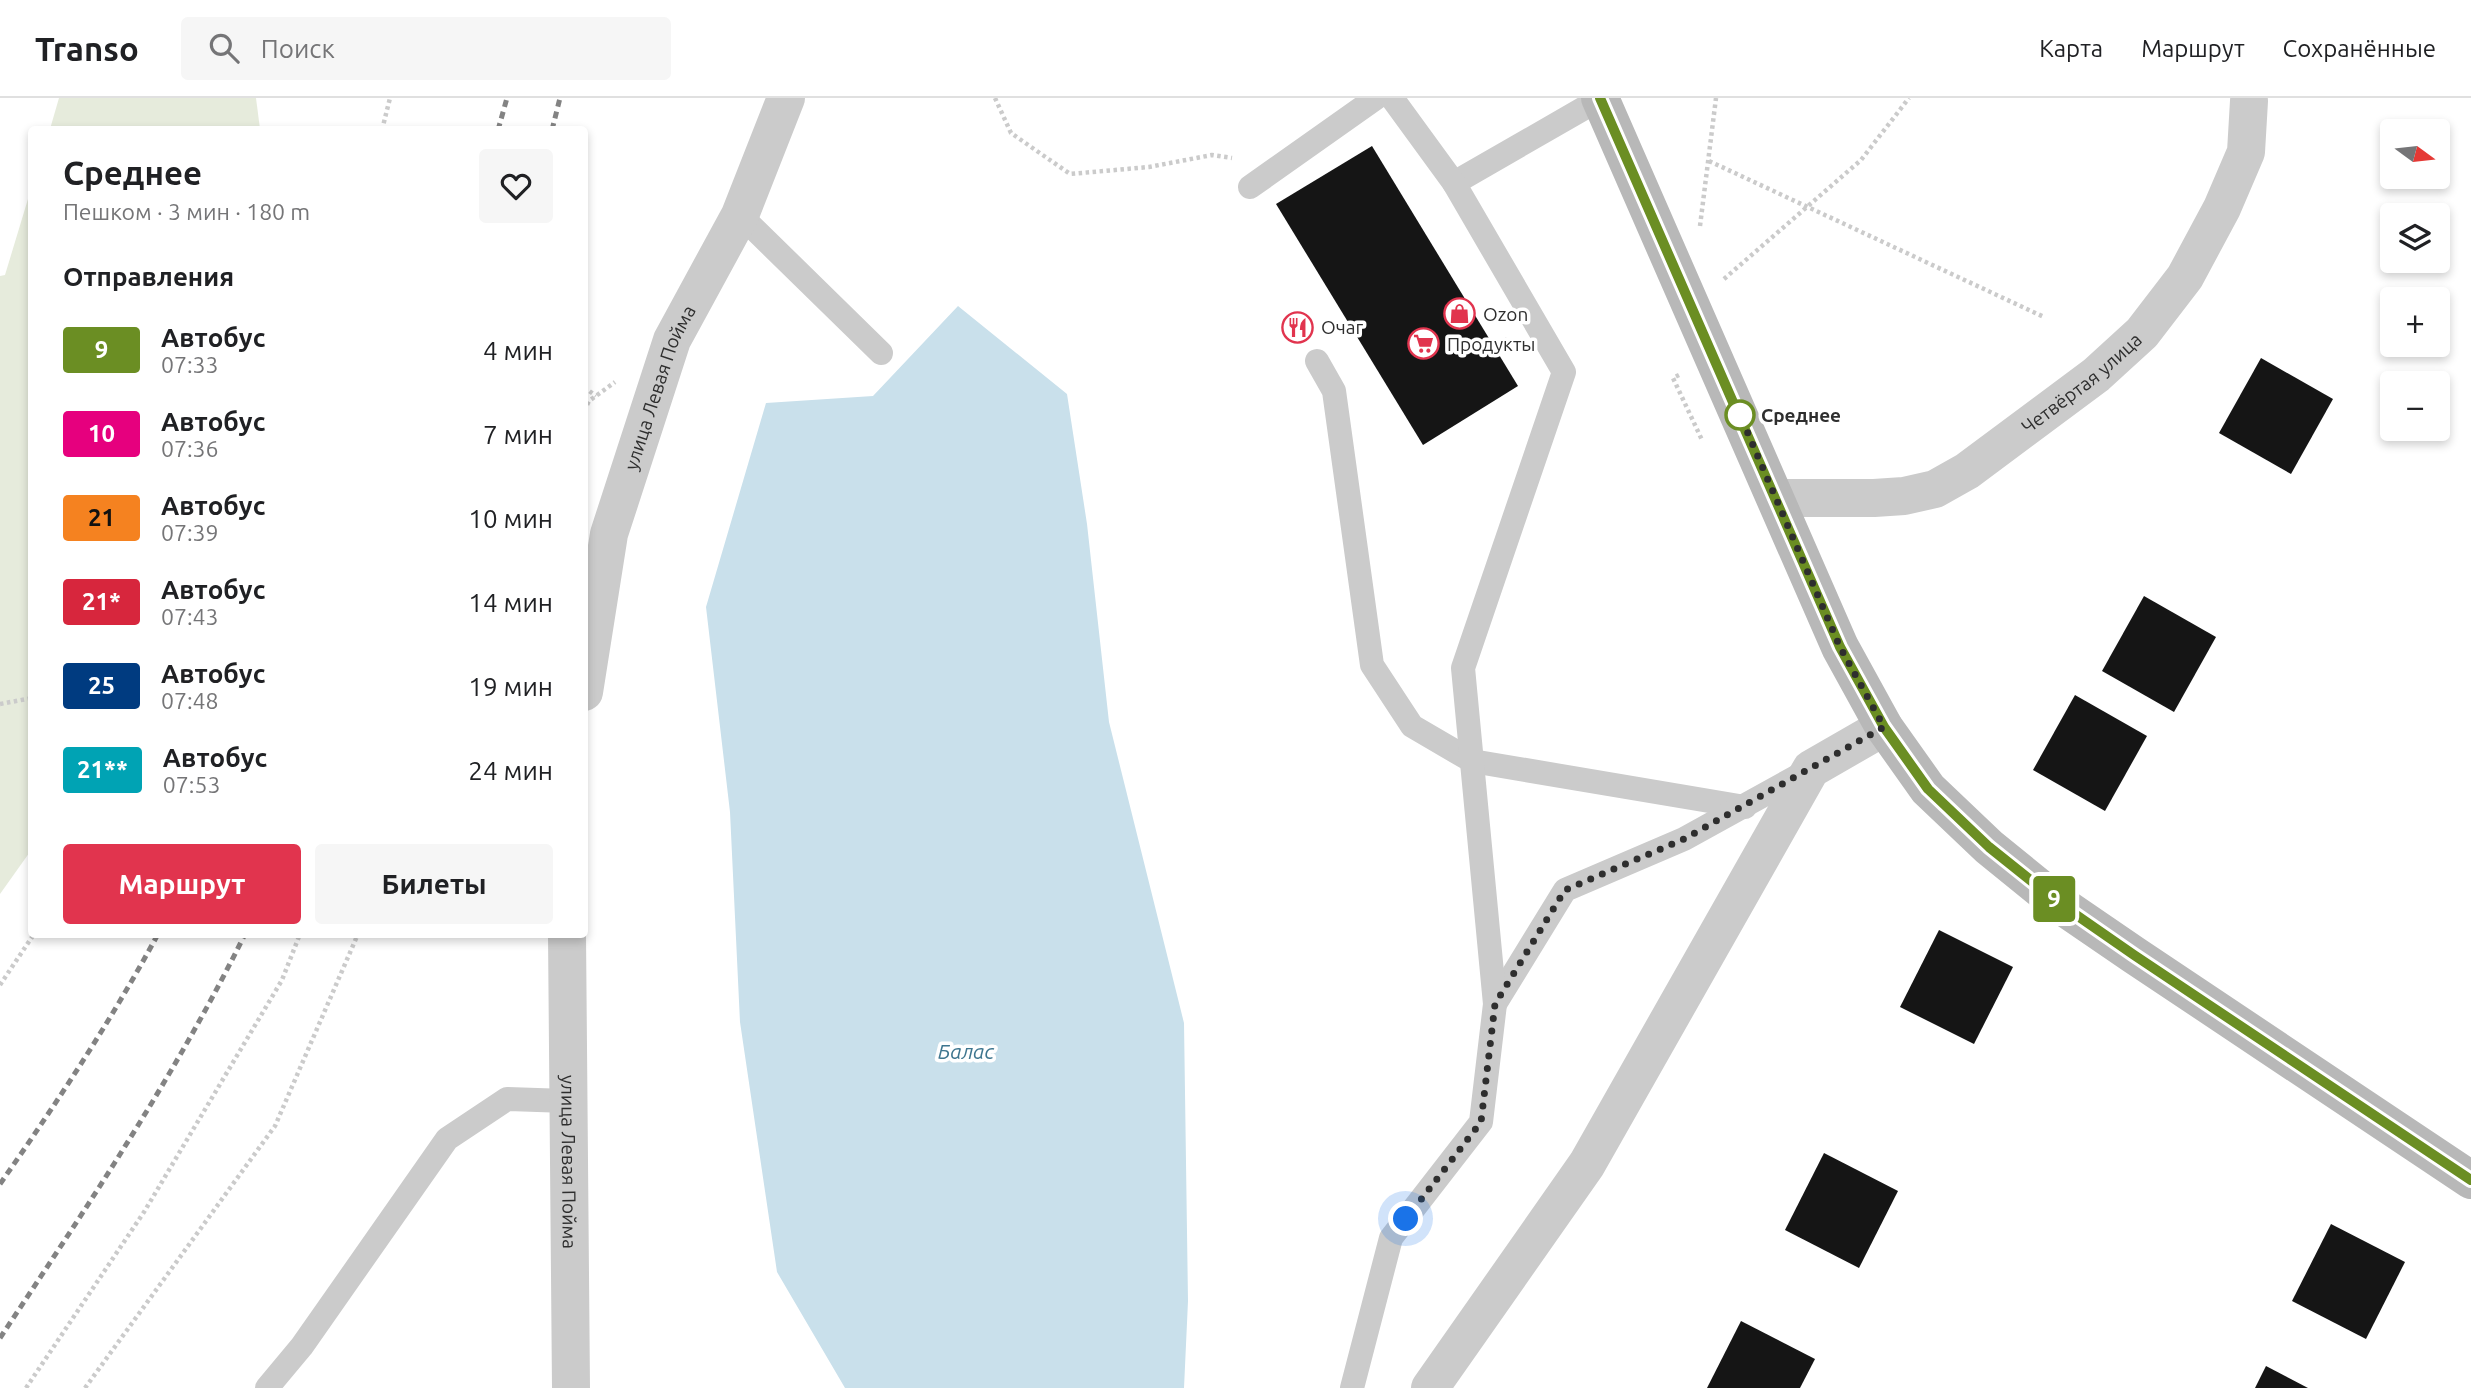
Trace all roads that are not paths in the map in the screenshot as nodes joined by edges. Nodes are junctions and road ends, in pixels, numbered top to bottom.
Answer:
1 (786, 98) edge
2 (1376, 98) edge
3 (1392, 98) edge
4 (1600, 98) edge
5 (2249, 99) edge
6 (1454, 183) junction
7 (1250, 187) dead end
8 (740, 215) junction
9 (881, 354) dead end
10 (1317, 360) dead end
11 (1777, 498) junction
12 (588, 667) edge
13 (1884, 727) junction
14 (1472, 761) junction
15 (1811, 769) junction
16 (1745, 807) junction
17 (567, 938) edge
18 (1495, 1004) junction
19 (567, 1101) junction
20 (2471, 1180) edge
21 (267, 1388) edge
22 (571, 1388) edge
23 (1352, 1388) edge
24 (1430, 1388) edge

1 - 8 street, улица Левая Пойма
2 - 7 lane
3 - 6 lane
4 - 6 lane
4 - 11 main road
5 - 11 street, Четвёртая улица
6 - 14 lane
8 - 9 lane
8 - 12 street, улица Левая Пойма
10 - 14 lane
11 - 13 main road
13 - 15 street
13 - 20 main road
14 - 16 lane
14 - 18 lane
15 - 16 lane
15 - 24 street
16 - 18 lane
17 - 19 street, улица Левая Пойма
18 - 23 lane
19 - 21 lane
19 - 22 street, улица Левая Пойма

